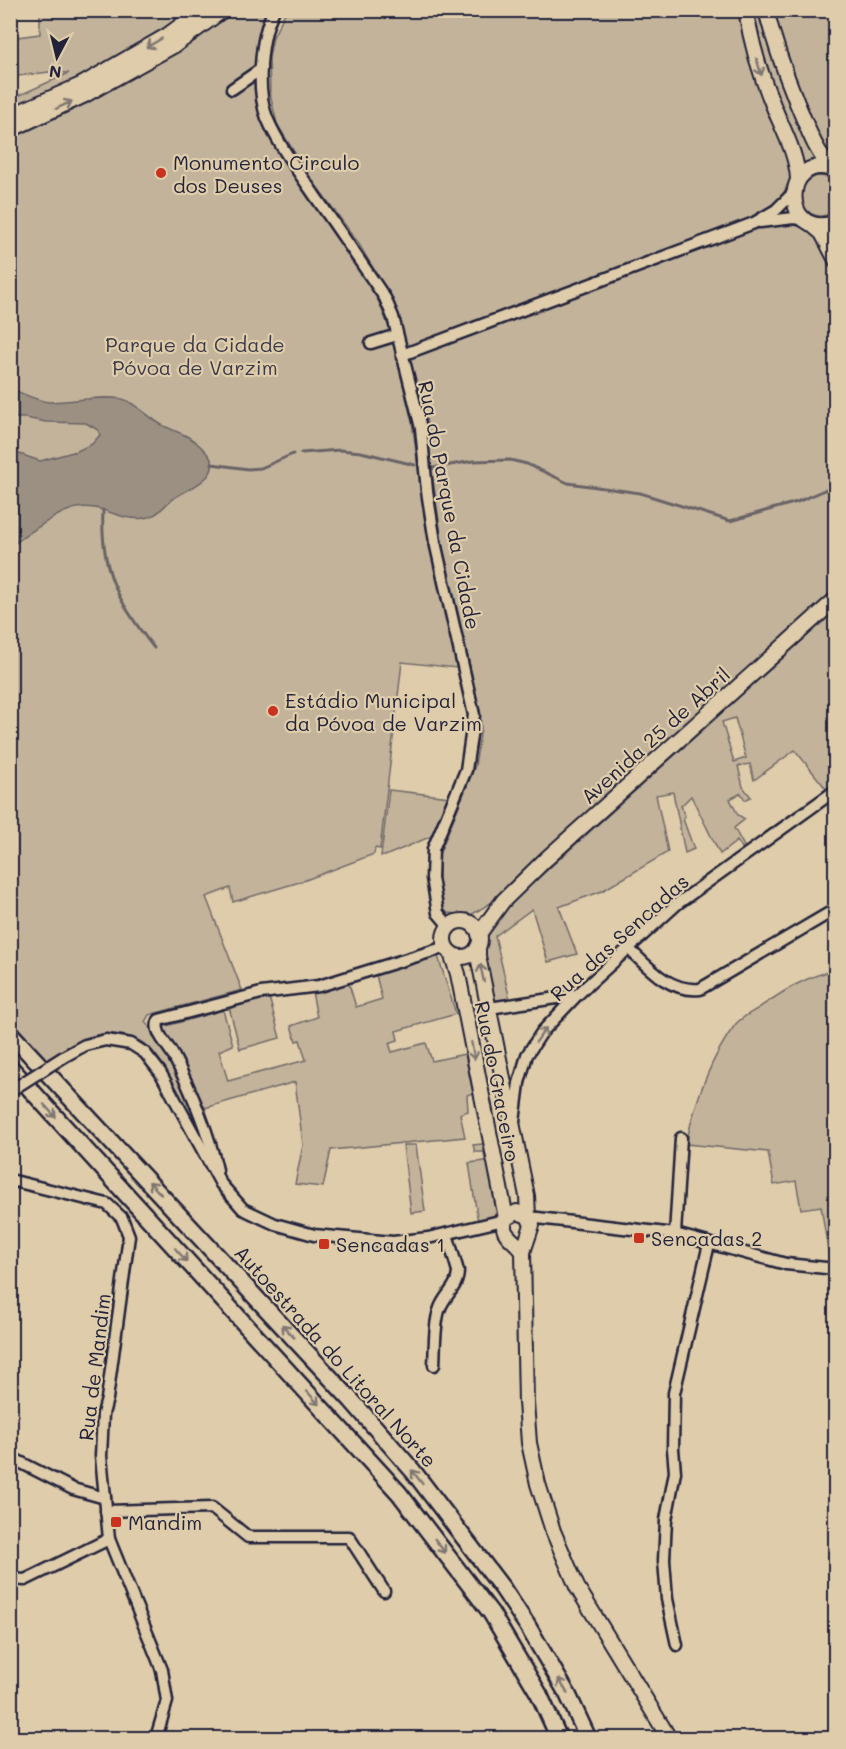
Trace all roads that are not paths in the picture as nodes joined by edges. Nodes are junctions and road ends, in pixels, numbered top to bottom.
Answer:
1 (202, 10) edge
2 (223, 10) edge
3 (274, 10) edge
4 (746, 10) edge
5 (766, 10) edge
6 (261, 69) junction
7 (232, 89) dead end
8 (10, 116) edge
9 (10, 130) edge
10 (833, 170) edge
11 (798, 179) junction
12 (793, 193) junction
13 (808, 221) junction
14 (836, 222) edge
15 (754, 223) junction
16 (836, 260) edge
17 (397, 335) junction
18 (371, 342) dead end
19 (402, 355) junction
20 (836, 599) edge
21 (836, 790) edge
22 (503, 901) junction
23 (836, 909) edge
24 (465, 921) junction
25 (449, 926) junction
26 (479, 940) junction
27 (628, 948) junction
28 (448, 950) junction
29 (577, 995) junction
30 (489, 1008) junction
31 (10, 1033) edge
32 (10, 1067) edge
33 (10, 1091) edge
34 (513, 1130) junction
35 (681, 1138) dead end
36 (522, 1170) junction
37 (496, 1175) junction
38 (10, 1180) edge
39 (221, 1184) junction
40 (502, 1219) junction
41 (532, 1223) junction
42 (447, 1234) junction
43 (675, 1234) junction
44 (513, 1240) junction
45 (709, 1244) junction
46 (523, 1252) junction
47 (836, 1269) edge
48 (434, 1365) dead end
49 (10, 1457) edge
50 (105, 1498) junction
51 (106, 1511) junction
52 (109, 1539) junction
53 (10, 1578) edge
54 (384, 1591) dead end
55 (676, 1645) dead end
56 (156, 1738) edge
57 (559, 1738) edge
58 (588, 1738) edge
59 (669, 1738) edge

1 -> 8 main road
9 -> 2 main road
3 - 6 street, Rua do Parque da Cidade
4 -> 11 main road
5 - 10 main road
6 - 7 street
6 - 17 street, Rua do Parque da Cidade
10 - 11 main road
11 - 12 main road
12 - 13 main road
12 - 15 street
13 - 14 main road
13 - 15 street
13 - 16 main road
15 - 19 street
17 - 18 street
17 - 19 street, Rua do Parque da Cidade
19 - 25 street, Rua do Parque da Cidade
20 - 22 main road, Avenida 25 de Abril
21 - 27 street, Rua das Sencadas
22 - 24 main road, Avenida 25 de Abril
22 - 26 main road, Avenida 25 de Abril
23 - 27 street
24 - 25 main road, Avenida 25 de Abril
24 - 26 main road
25 - 28 main road
26 - 28 main road
30 -> 26 main road
27 - 29 street, Rua das Sencadas
28 -> 37 main road, Rua do Graceiro
28 - 39 street
29 - 30 street
34 -> 29 street, Rua das Sencadas
30 - 34 main road
58 -> 31 highway, Autoestrada do Litoral Norte
32 -> 57 highway
33 - 39 street, bridge
34 - 36 main road
35 - 43 street
36 - 37 main road
36 - 41 main road
37 - 40 main road, Rua do Graceiro
38 - 50 street, Rua de Mandim
39 - 42 street
40 - 41 main road
40 - 42 street
40 - 44 main road
41 - 43 street
41 - 44 main road
41 - 46 main road
42 - 48 street
43 - 45 street
44 - 46 main road
45 - 47 street
45 - 55 street
46 - 59 main road
49 - 50 street
50 - 51 street, Rua de Mandim
51 - 52 street, Rua de Mandim
51 - 54 street
52 - 53 street
52 - 56 street, Rua de Mandim

